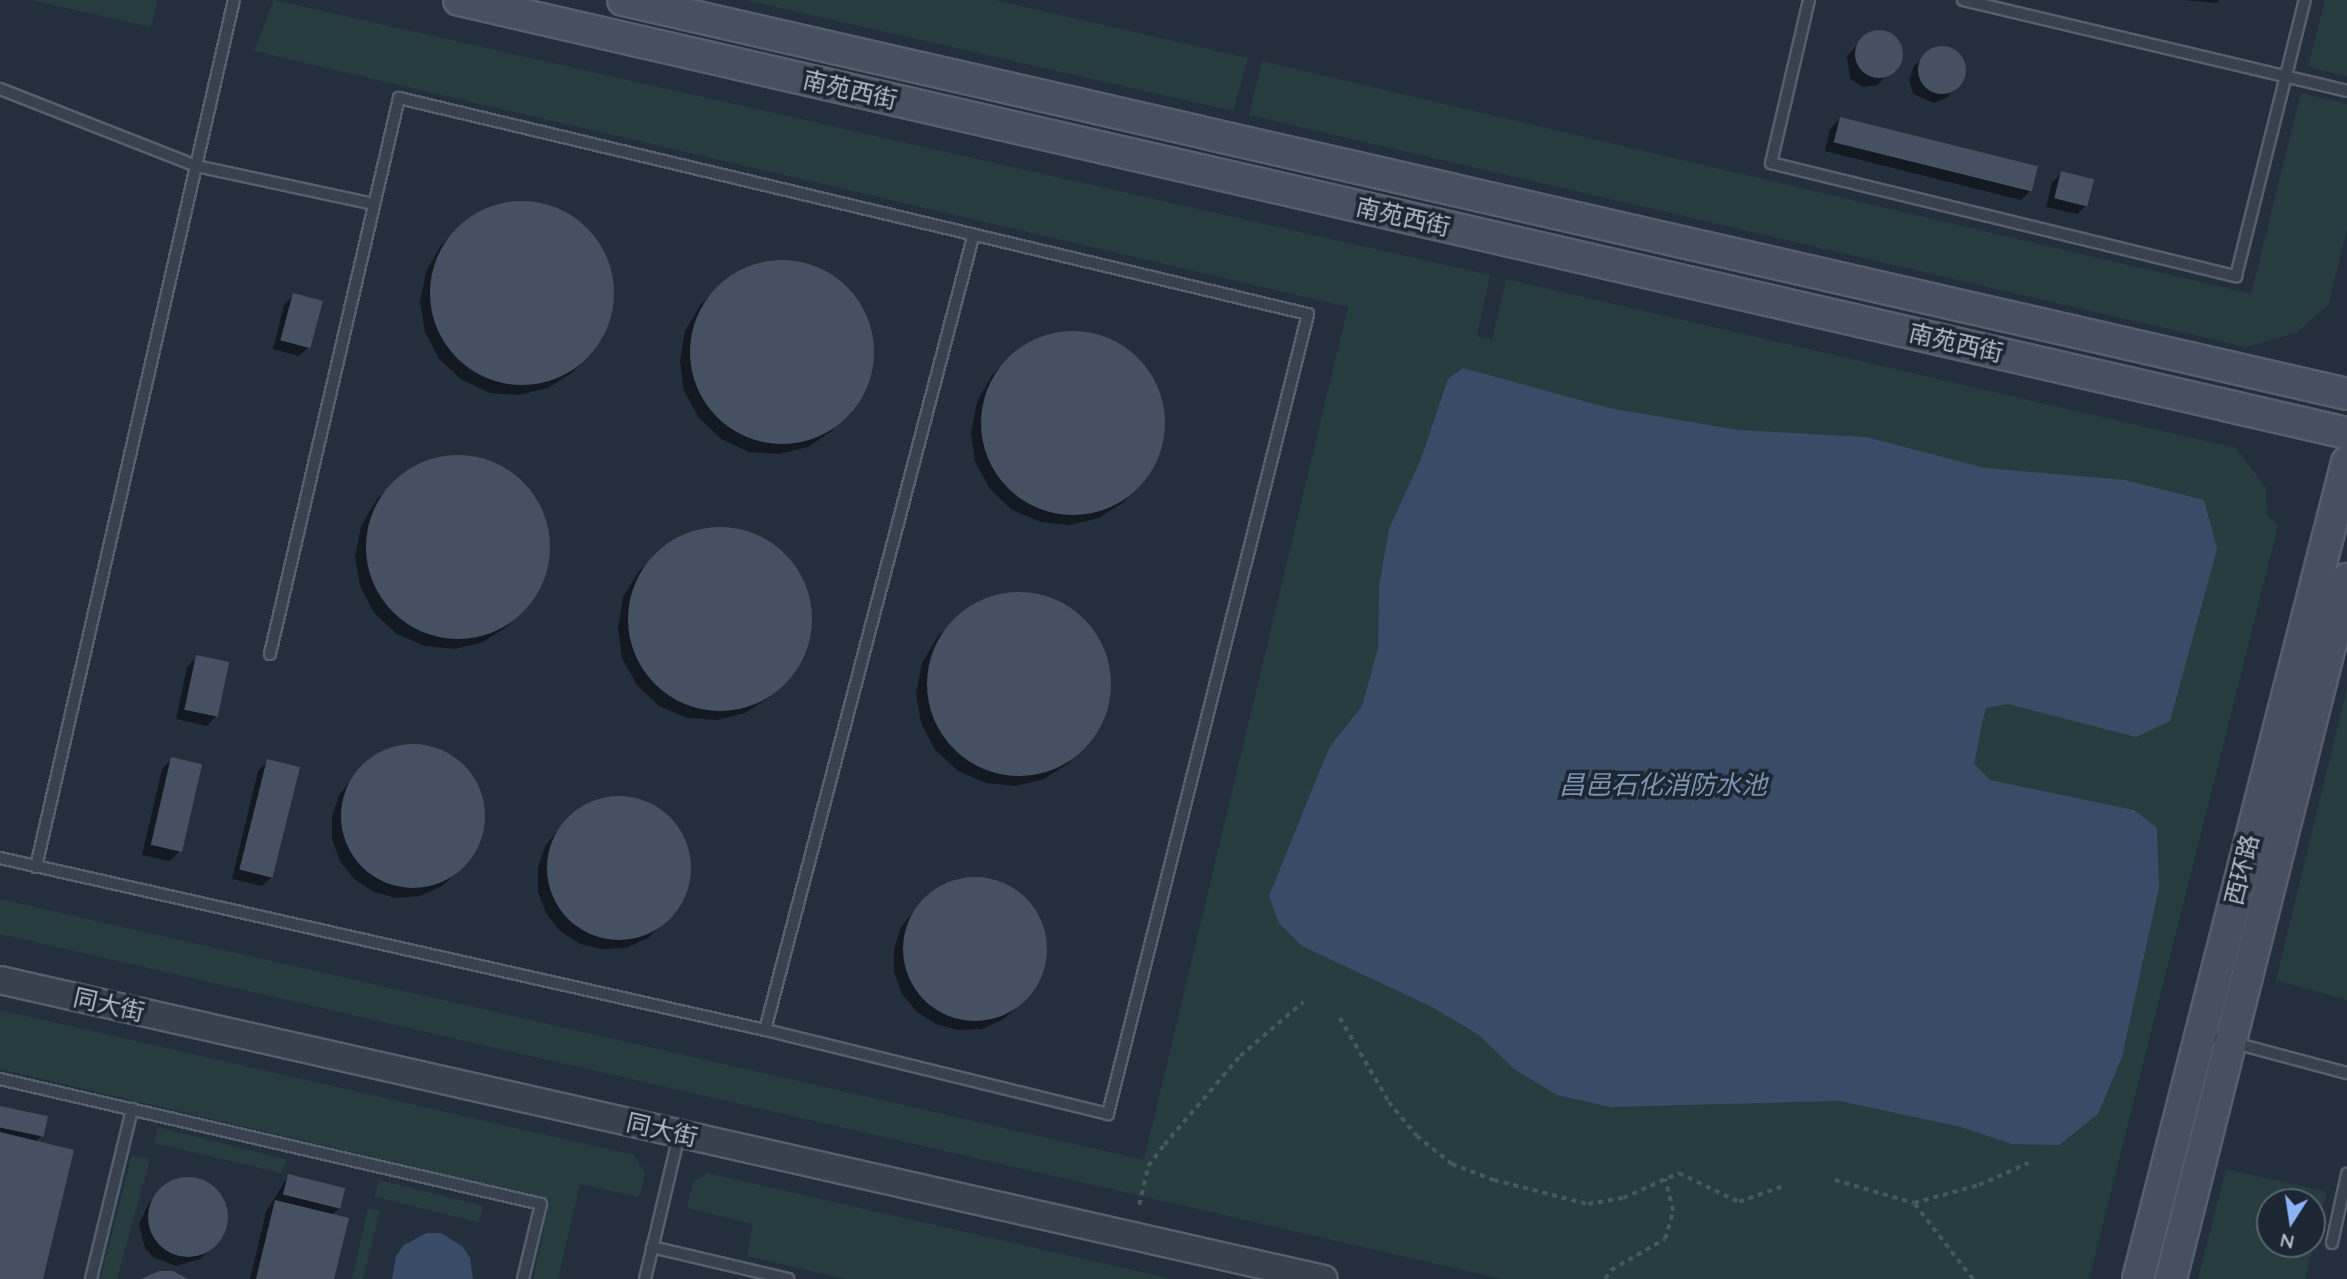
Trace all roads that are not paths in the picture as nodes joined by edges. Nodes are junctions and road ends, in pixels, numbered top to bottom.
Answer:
1 (234, 0) edge
2 (459, 0) edge
3 (622, 0) edge
4 (1810, 0) edge
5 (1963, 0) edge
6 (2305, 0) edge
7 (2286, 76) junction
8 (0, 89) edge
9 (2347, 91) edge
10 (196, 166) junction
11 (374, 204) junction
12 (973, 237) junction
13 (2347, 394) edge
14 (2347, 433) edge
15 (2347, 462) edge
16 (2347, 579) edge
17 (270, 654) dead end
18 (0, 858) edge
19 (36, 867) junction
20 (0, 980) edge
21 (765, 1030) junction
22 (2201, 1034) junction
23 (2230, 1045) junction
24 (2347, 1073) edge
25 (0, 1079) edge
26 (132, 1109) junction
27 (679, 1134) junction
28 (2347, 1174) edge
29 (2332, 1243) dead end
30 (652, 1247) junction
31 (91, 1279) edge
32 (523, 1279) edge
33 (645, 1279) edge
34 (788, 1279) edge
35 (1324, 1279) edge
36 (2138, 1279) edge
37 (2171, 1279) edge

1 - 10 lane
2 - 14 main road, 南苑西街
3 - 13 main road, 南苑西街
4 - 7 lane
5 - 7 lane
6 - 7 lane
7 - 9 lane
8 - 10 lane
10 - 11 lane
10 - 19 lane
11 - 12 lane
11 - 17 lane
12 - 21 lane
12 - 21 lane
15 - 22 main road, 西环路
16 - 23 main road, 西环路
18 - 19 lane
19 - 21 lane
20 - 27 street, 同大街
22 - 23 lane
22 - 36 main road, 西环路
23 - 24 lane
23 - 37 main road, 西环路
25 - 26 lane
26 - 31 lane
26 - 32 lane
27 - 30 lane
27 - 35 street, 同大街
28 - 29 lane
30 - 33 lane
30 - 34 lane

